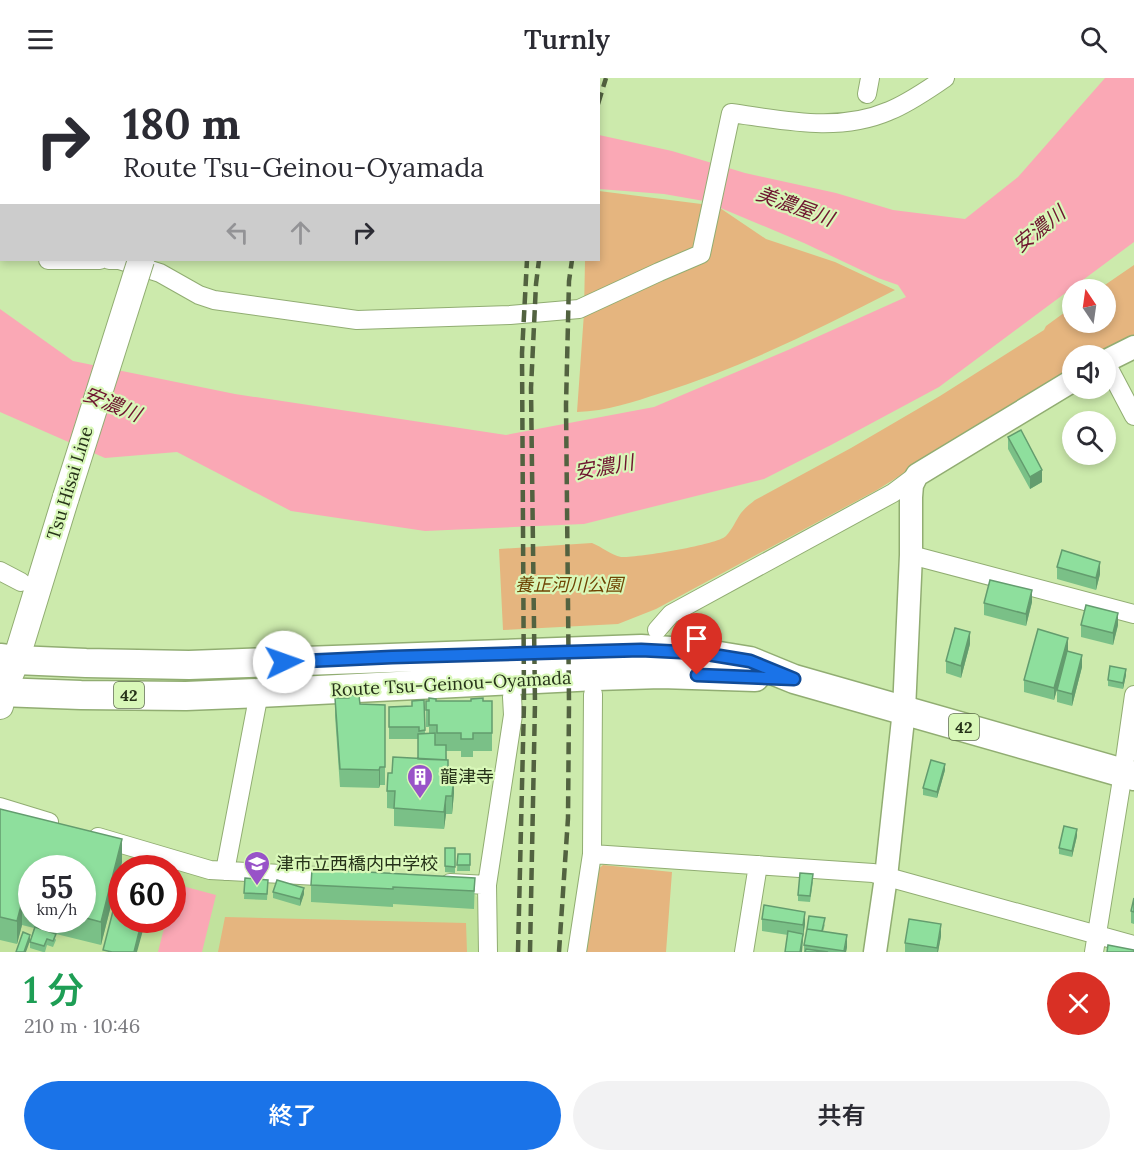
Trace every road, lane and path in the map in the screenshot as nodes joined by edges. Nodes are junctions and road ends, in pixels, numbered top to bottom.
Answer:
1 (945, 78) edge
2 (122, 261) edge
3 (141, 261) edge
4 (1134, 347) edge
5 (1116, 357) edge
6 (1116, 381) edge
7 (1062, 387) edge
8 (1134, 416) edge
9 (917, 475) junction
10 (911, 555) junction
11 (0, 571) edge
12 (21, 582) dead end
13 (1134, 614) edge
14 (657, 630) dead end
15 (8, 659) edge
16 (794, 679) junction
17 (259, 693) junction
18 (593, 694) dead end
19 (1134, 695) edge
20 (1, 697) edge
21 (512, 697) dead end
22 (904, 710) junction
23 (1129, 775) edge
24 (0, 807) edge
25 (592, 854) junction
26 (758, 865) junction
27 (225, 871) junction
28 (886, 877) junction
29 (356, 878) edge
30 (428, 882) edge
31 (487, 885) junction
32 (1095, 943) edge
33 (1134, 945) edge
34 (488, 952) edge
35 (577, 952) edge
36 (744, 952) edge
37 (874, 952) edge

1 - 2 street
3 - 15 main road, Tsu Hisai Line, bridge
4 - 5 street
6 - 8 street
7 - 9 street
9 - 10 street
9 - 14 street
10 - 13 street
10 - 22 street
11 - 12 street
15 - 16 main road, Route Tsu-Geinou-Oyamada / 42
15 - 20 main road, Tsu Hisai Line
16 - 17 main road, Route Tsu-Geinou-Oyamada / 42
16 - 22 main road, Route Tsu-Geinou-Oyamada / 42
17 - 20 main road, Route Tsu-Geinou-Oyamada / 42
17 - 27 street
18 - 25 street
19 - 23 street
21 - 31 street
22 - 23 main road, Route Tsu-Geinou-Oyamada / 42
22 - 28 street
23 - 32 street
24 - 27 street
25 - 26 street
25 - 35 street
26 - 28 street
26 - 36 street
27 - 29 street
28 - 32 street
28 - 37 street
30 - 31 street
31 - 34 street
32 - 33 street

